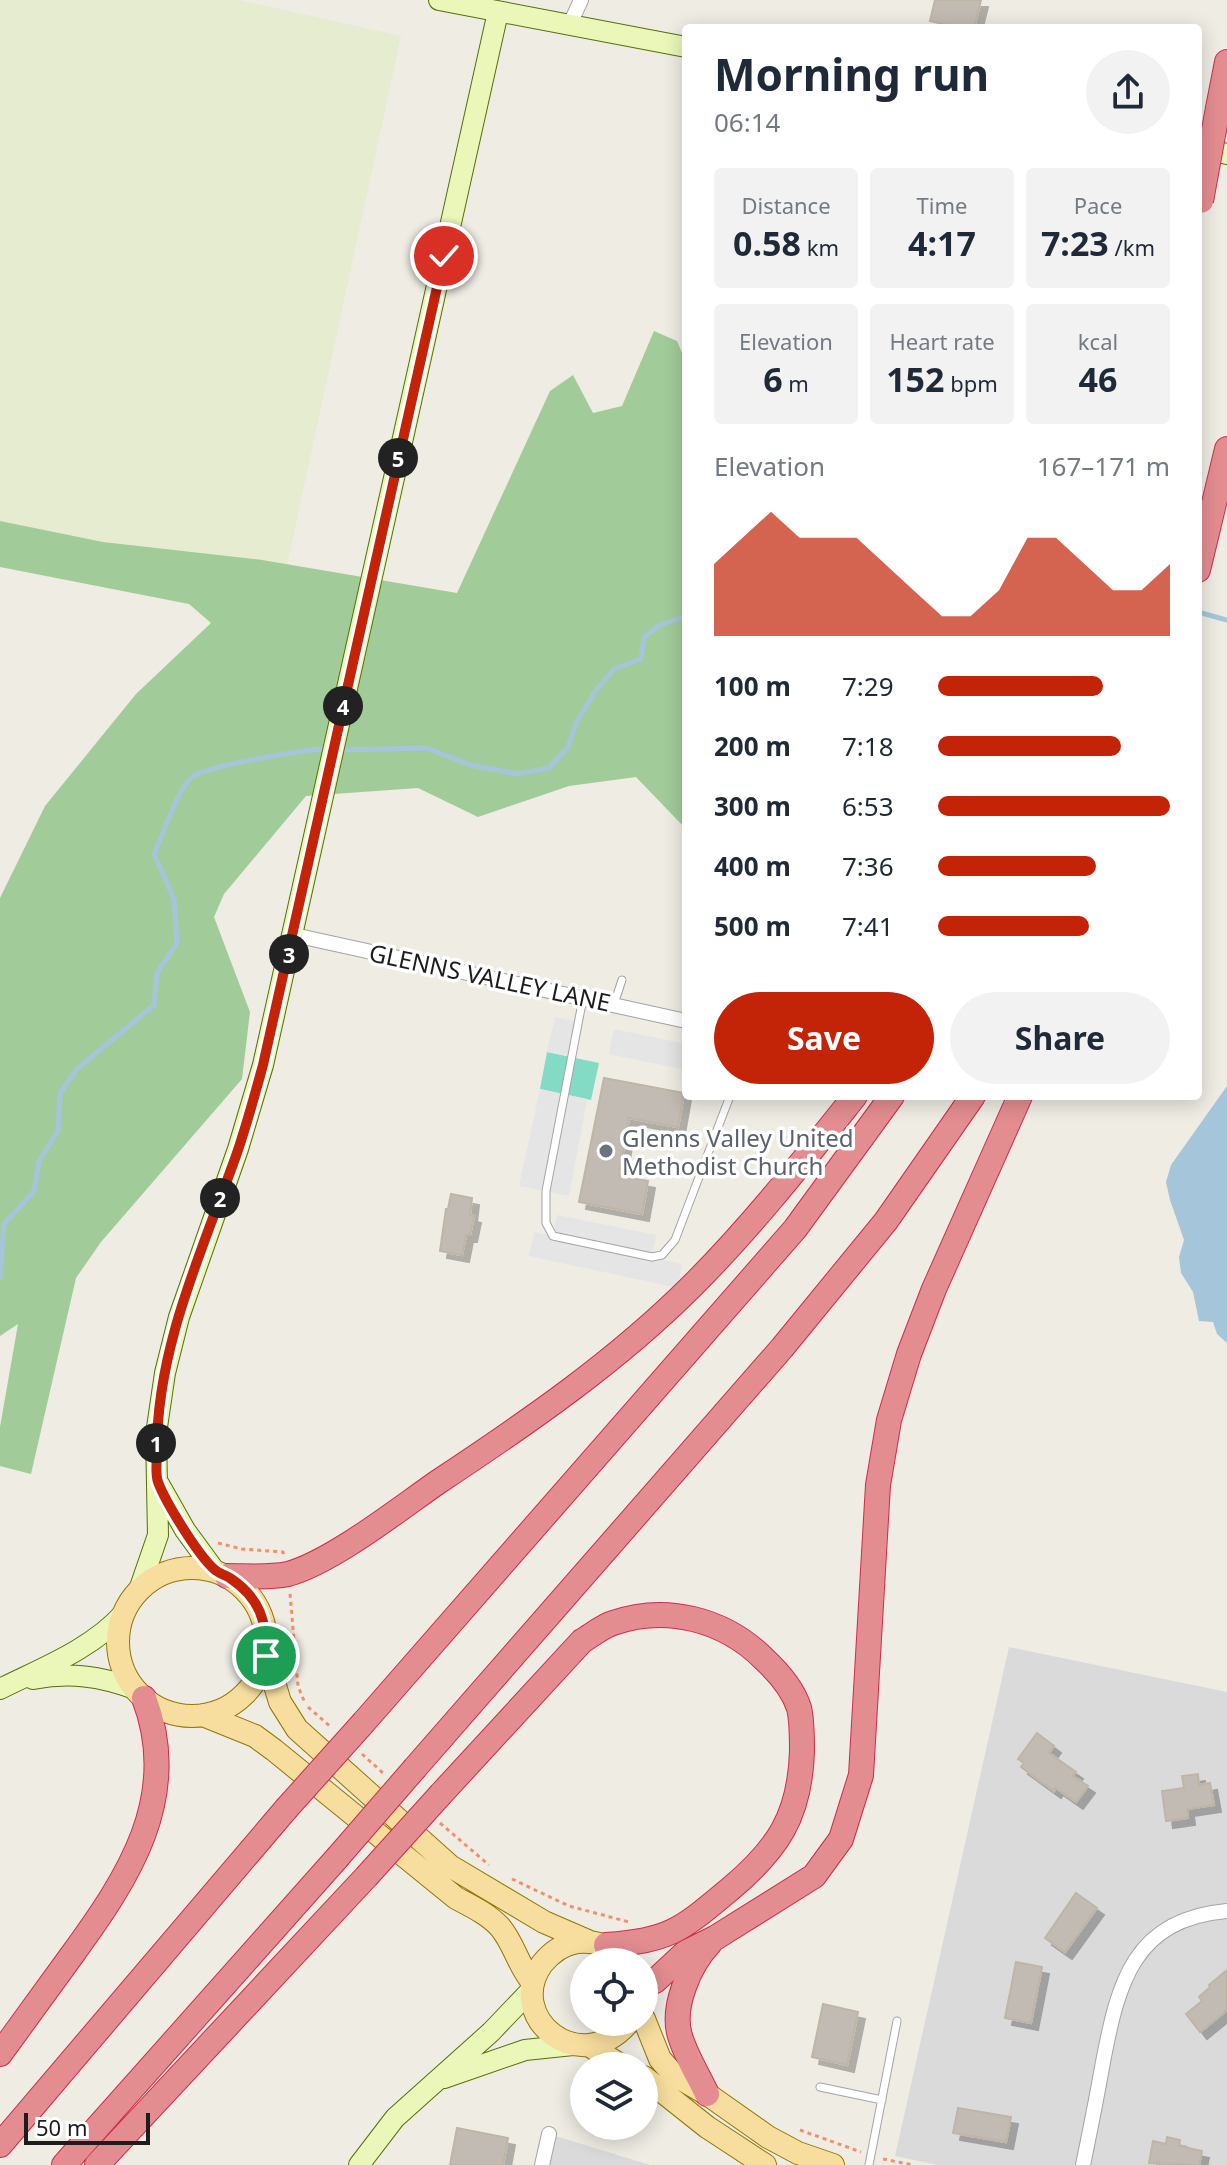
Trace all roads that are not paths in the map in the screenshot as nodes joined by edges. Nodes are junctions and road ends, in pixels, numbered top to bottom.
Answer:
1 (439, 0) edge
2 (581, 0) edge
3 (498, 12) junction
4 (570, 24) junction
5 (682, 46) edge
6 (1227, 62) edge
7 (1202, 149) edge
8 (1227, 154) edge
9 (1202, 197) edge
10 (1227, 449) edge
11 (1202, 556) edge
12 (294, 935) junction
13 (622, 980) dead end
14 (583, 998) junction
15 (614, 1004) junction
16 (682, 1020) edge
17 (728, 1100) edge
18 (852, 1100) edge
19 (889, 1100) edge
20 (970, 1100) edge
21 (1018, 1100) edge
22 (157, 1480) junction
23 (221, 1573) junction
24 (139, 1590) junction
25 (124, 1613) junction
26 (266, 1656) junction
27 (5, 1686) edge
28 (140, 1693) junction
29 (203, 1715) junction
30 (1227, 1911) edge
31 (715, 1938) junction
32 (597, 1943) junction
33 (605, 1948) edge
34 (658, 1978) edge
35 (533, 1986) junction
36 (897, 2021) dead end
37 (615, 2036) edge
38 (651, 2036) edge
39 (582, 2046) junction
40 (594, 2052) edge
41 (0, 2054) edge
42 (440, 2079) junction
43 (820, 2087) dead end
44 (658, 2088) edge
45 (707, 2094) junction
46 (882, 2100) junction
47 (549, 2134) dead end
48 (0, 2145) edge
49 (64, 2165) edge
50 (97, 2165) edge
51 (359, 2165) edge
52 (542, 2165) edge
53 (765, 2165) edge
54 (833, 2165) edge
55 (869, 2165) edge
56 (1083, 2165) edge

1 - 3 street
2 - 4 street
3 - 4 street
3 - 12 street
4 - 5 street
6 - 9 highway, bridge
7 - 8 street
10 - 11 highway
12 - 14 street, GLENNS VALLEY LANE
12 - 22 street
13 - 15 lane
14 - 15 street, GLENNS VALLEY LANE
14 - 17 lane
15 - 16 street, GLENNS VALLEY LANE
18 - 23 highway
19 - 48 highway, bridge
20 - 49 highway, bridge
21 - 31 highway
22 - 23 street
22 - 24 street
23 - 24 main road
23 - 26 main road
24 - 25 main road
25 - 27 street
25 - 28 main road
26 - 29 main road
26 - 32 main road
27 - 28 street
28 - 29 main road
28 - 41 highway
29 - 35 main road
30 - 56 street
31 - 34 highway
31 - 45 highway
32 - 33 main road
32 - 35 main road
32 - 50 highway, bridge
35 - 39 main road
35 - 42 street
36 - 46 lane
37 - 39 main road
38 - 45 main road
39 - 40 main road
39 - 42 street
42 - 51 street
43 - 46 lane
44 - 53 main road
45 - 54 main road
46 - 55 lane
47 - 52 street

